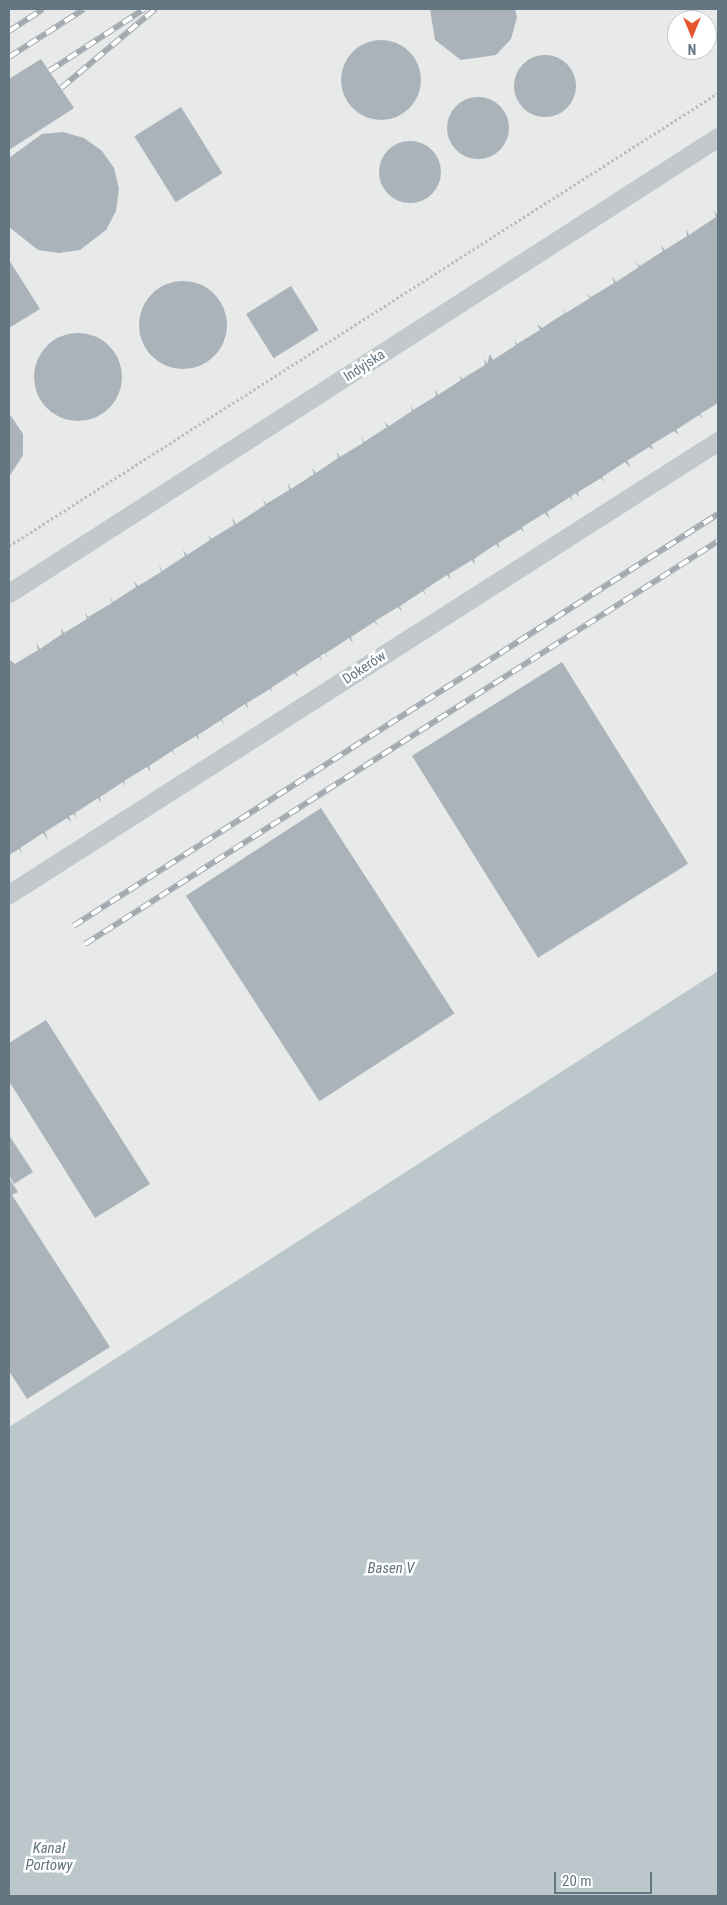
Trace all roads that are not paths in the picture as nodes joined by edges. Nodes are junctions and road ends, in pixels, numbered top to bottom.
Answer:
1 (718, 137) edge
2 (718, 440) edge
3 (9, 592) edge
4 (9, 894) edge

1 - 3 lane, Indyjska
2 - 4 lane, Dokerów

